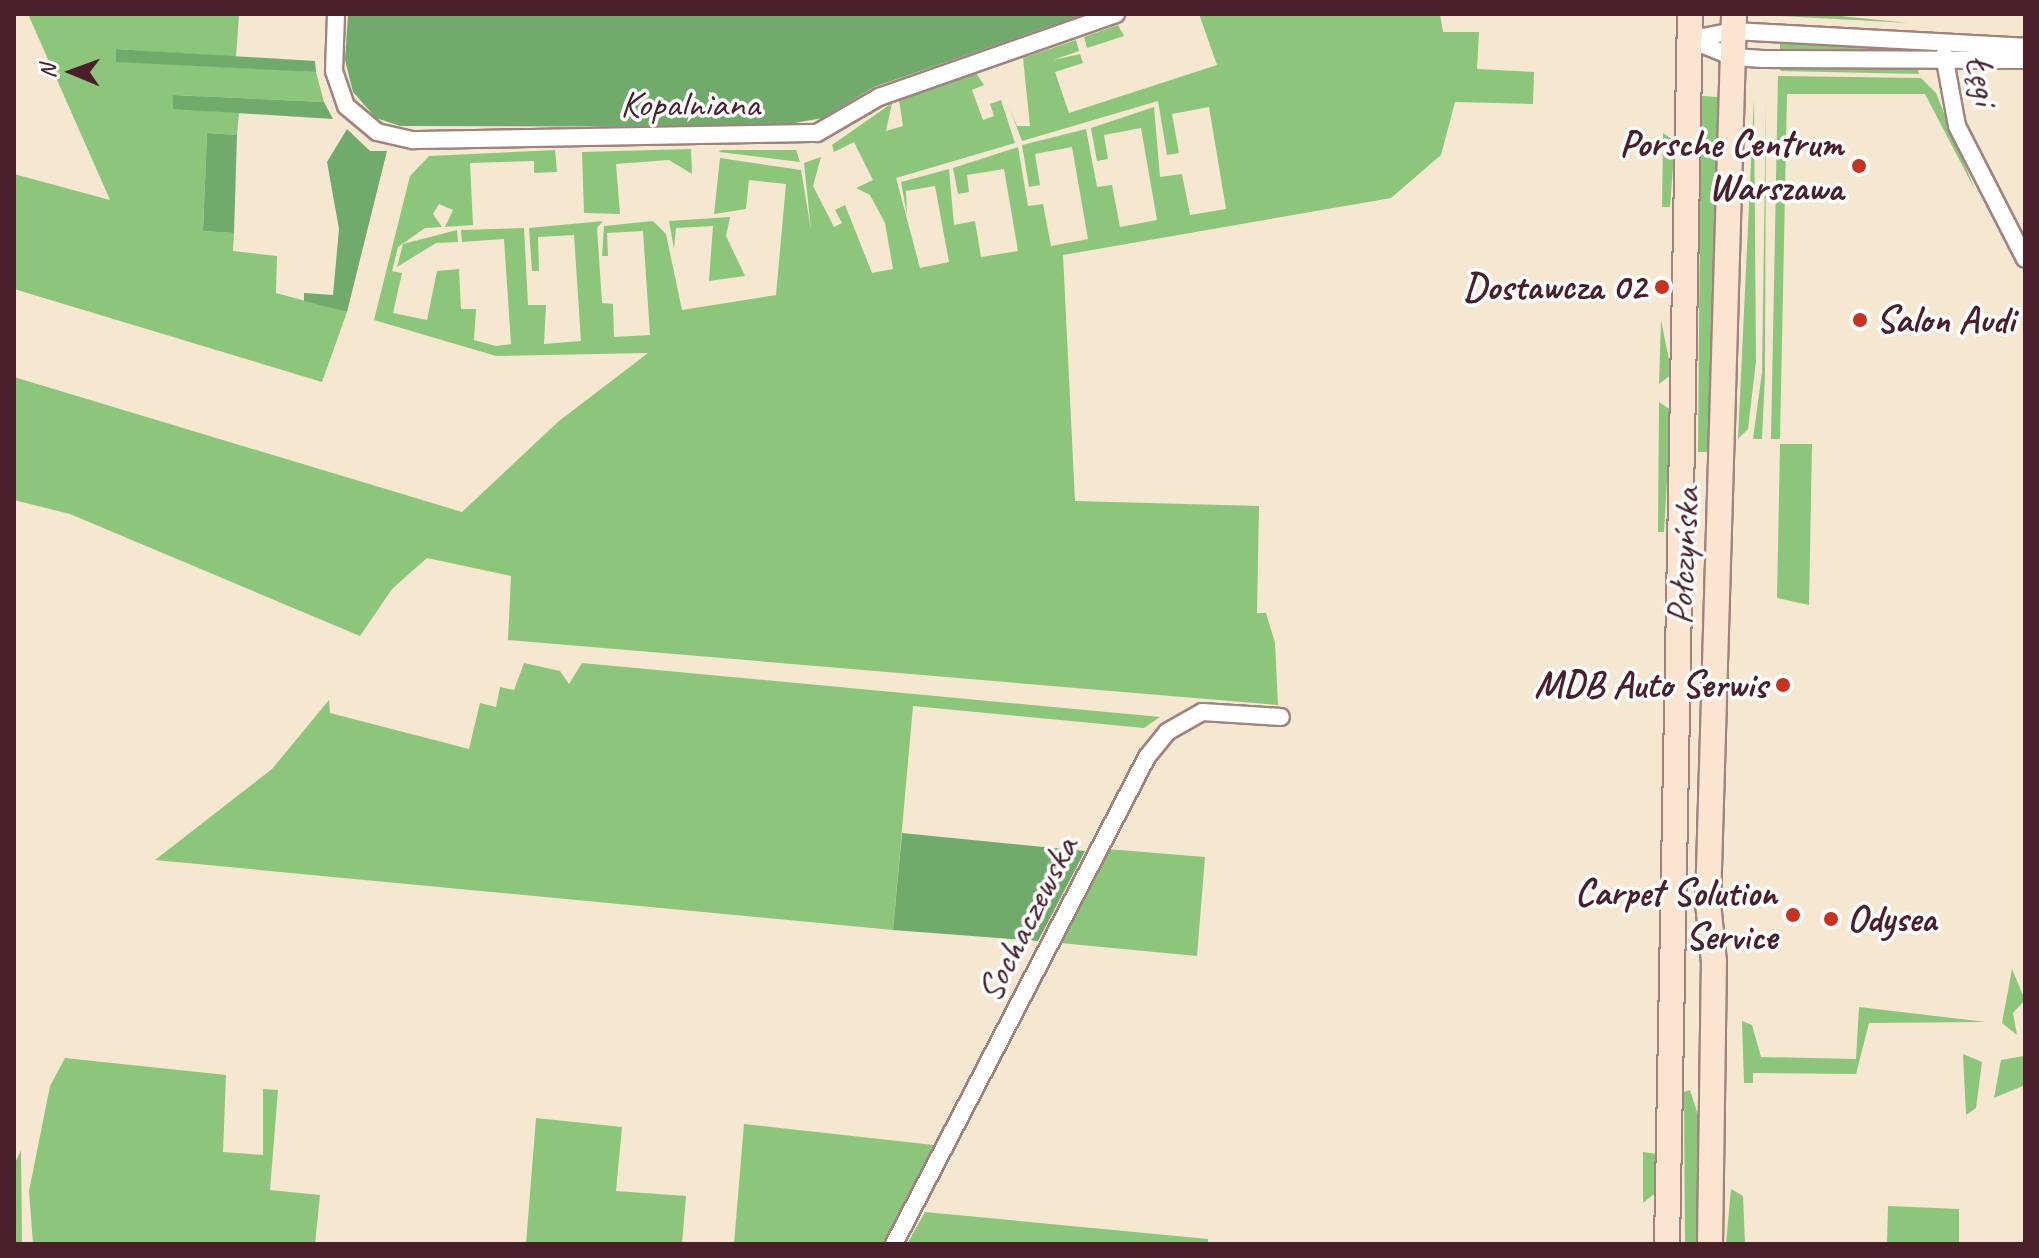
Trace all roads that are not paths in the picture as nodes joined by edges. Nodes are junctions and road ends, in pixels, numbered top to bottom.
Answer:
1 (336, 14) edge
2 (1116, 14) edge
3 (1690, 14) edge
4 (1734, 23) edge
5 (1689, 39) junction
6 (1944, 41) junction
7 (2025, 47) edge
8 (1733, 57) junction
9 (2025, 60) edge
10 (1944, 63) junction
11 (2025, 259) edge
12 (1281, 717) dead end
13 (894, 1244) edge
14 (1667, 1244) edge
15 (1710, 1244) edge

1 - 2 street, Kopalniana
3 - 5 main road, Połczyńska
4 - 5 street
4 - 6 street
4 - 8 main road, Połczyńska
5 - 8 street
5 - 14 main road, Połczyńska
6 - 7 street
6 - 10 street, Łęgi
8 - 10 street
8 - 15 main road, Połczyńska
9 - 10 street
10 - 11 street, Łęgi
12 - 13 street, Sochaczewska

